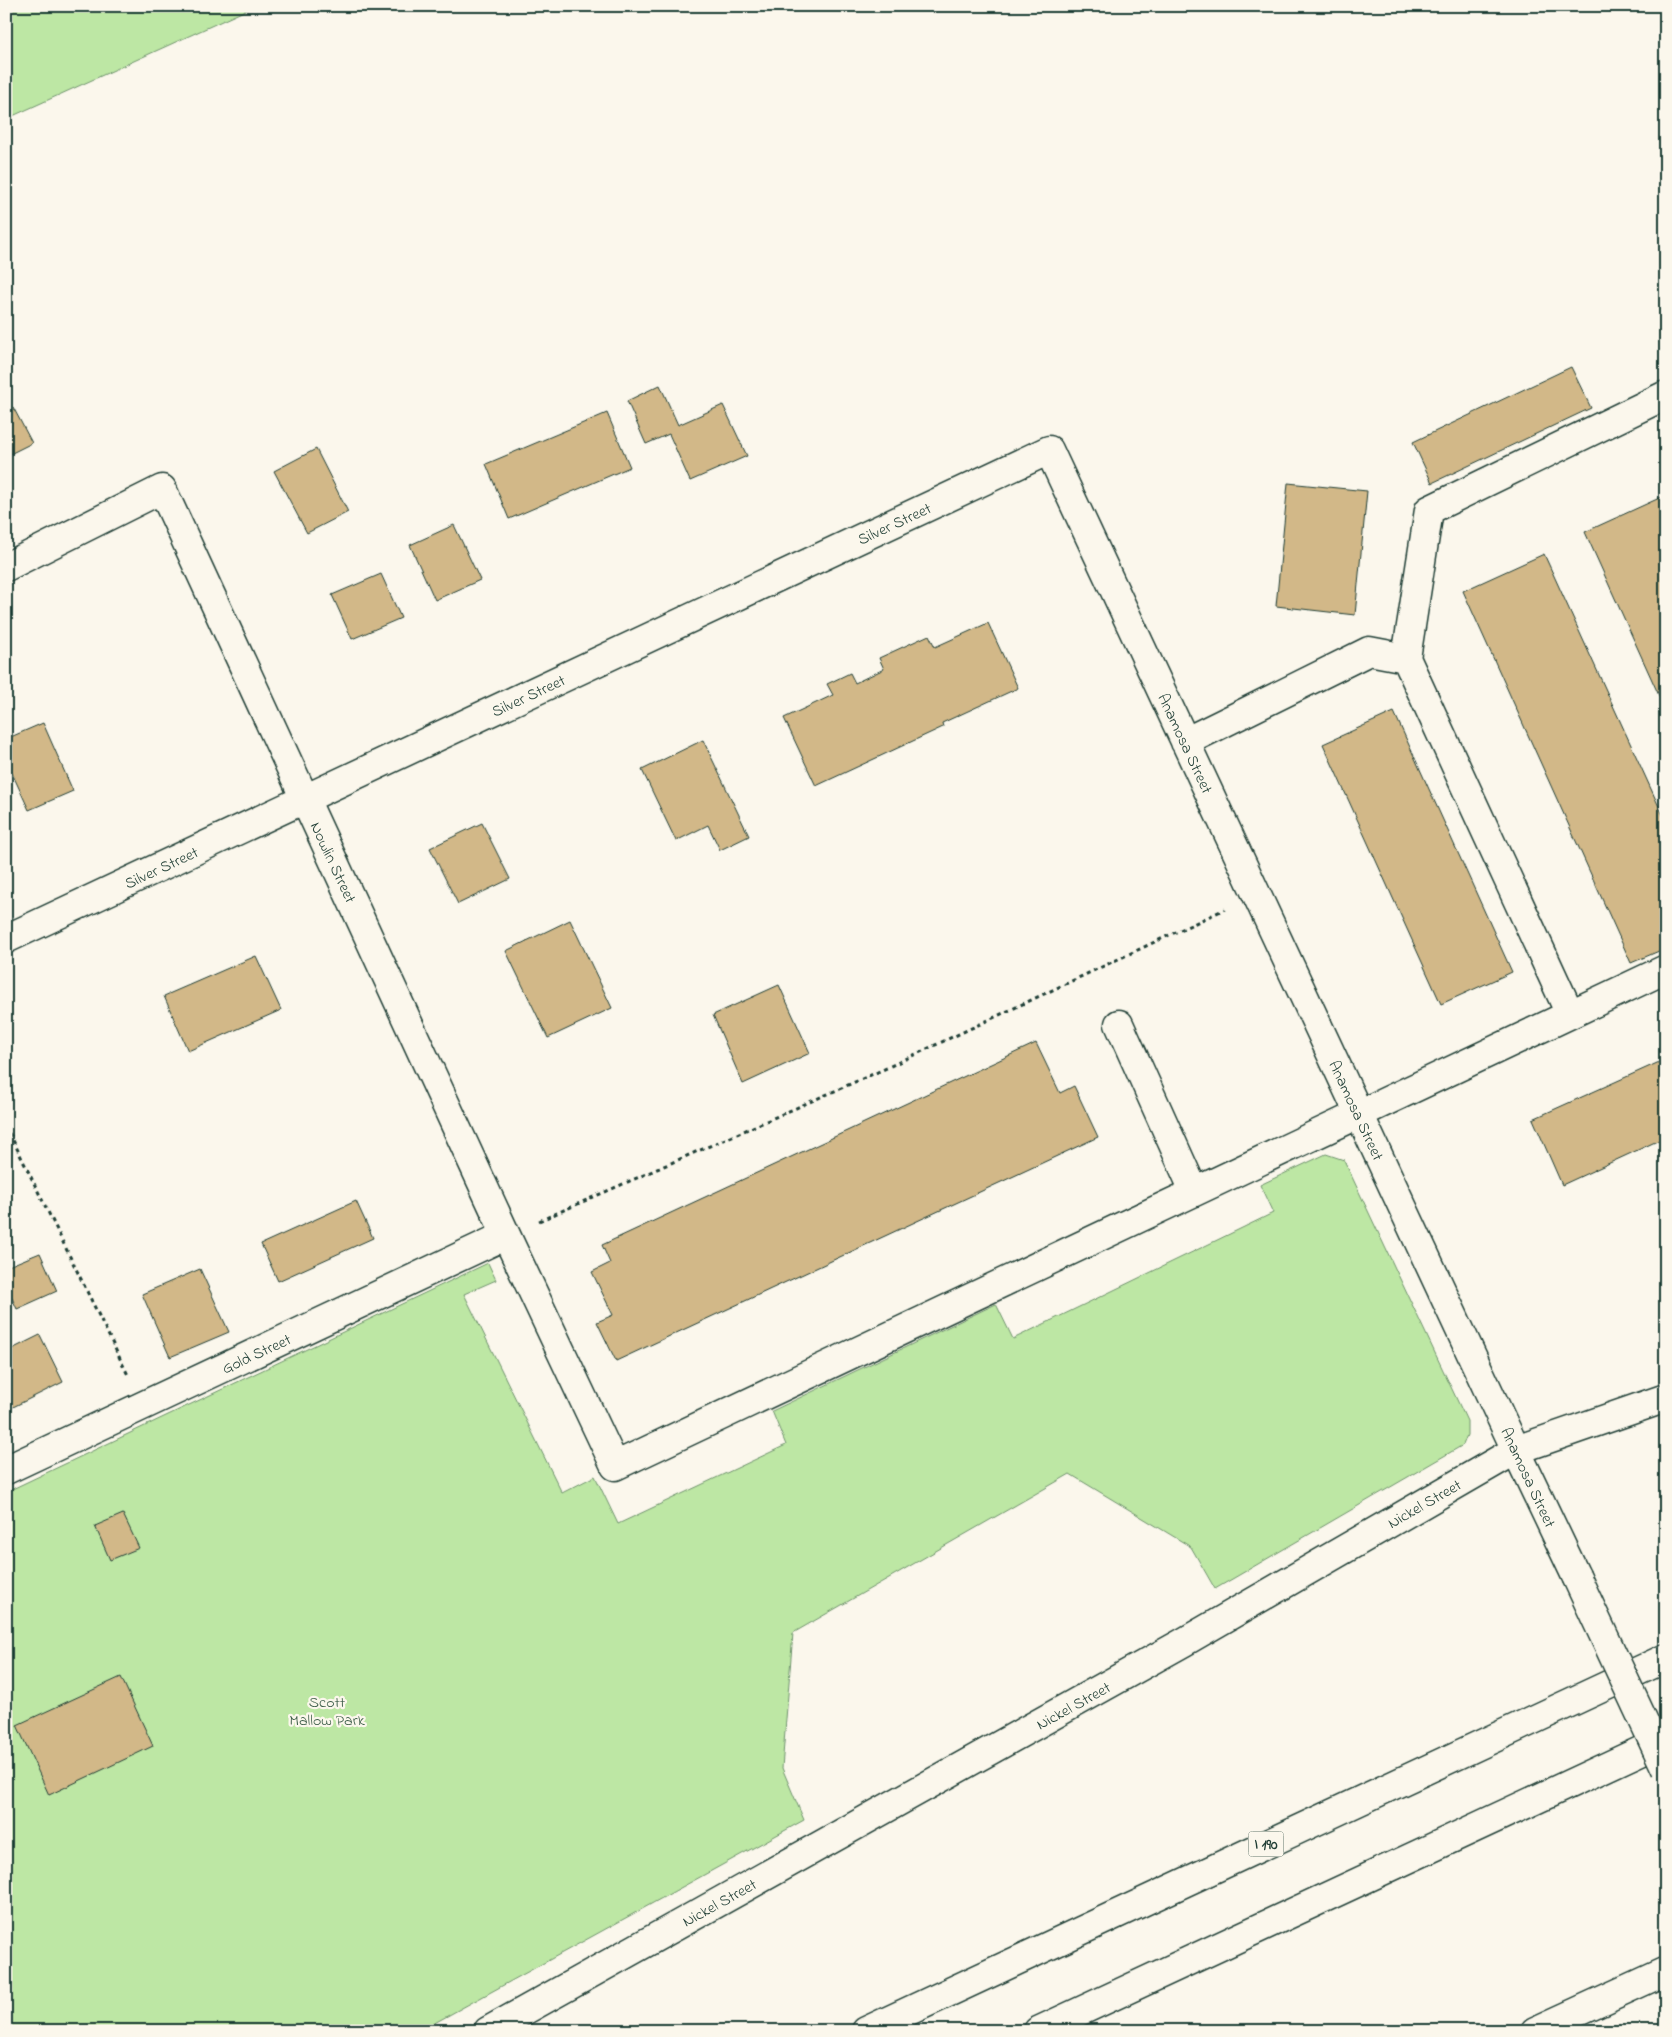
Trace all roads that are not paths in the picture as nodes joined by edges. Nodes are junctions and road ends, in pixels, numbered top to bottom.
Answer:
1 (1666, 395) edge
2 (1049, 450) joint
3 (6, 567) edge
4 (1406, 658) junction
5 (1185, 742) junction
6 (305, 800) junction
7 (6, 939) edge
8 (1666, 969) edge
9 (1570, 1014) junction
10 (1118, 1024) dead end
11 (1359, 1113) junction
12 (1194, 1191) junction
13 (506, 1235) junction
14 (1666, 1398) edge
15 (1516, 1450) junction
16 (6, 1470) edge
17 (1666, 1658) edge
18 (1666, 1739) edge
19 (1666, 1769) edge
20 (1666, 1970) edge
21 (488, 2031) edge
22 (866, 2031) edge
23 (1038, 2031) edge
24 (1535, 2031) edge

1 - 4 main road
2 - 5 main road, Anamosa Street
2 - 6 main road, Silver Street
3 - 6 main road, Nowlin Street
4 - 5 main road
4 - 9 main road
5 - 11 main road, Anamosa Street
6 - 7 main road, Silver Street
6 - 13 main road, Nowlin Street
8 - 9 main road
9 - 11 main road
10 - 12 main road
11 - 12 main road
11 - 15 main road, Anamosa Street
12 - 13 main road, Nowlin Street
13 - 16 main road, Gold Street
14 - 15 main road, Nickel Street
15 - 19 main road, Anamosa Street, bridge
15 - 21 main road, Nickel Street
17 - 22 main road, I 190
18 - 23 main road
20 - 24 main road

